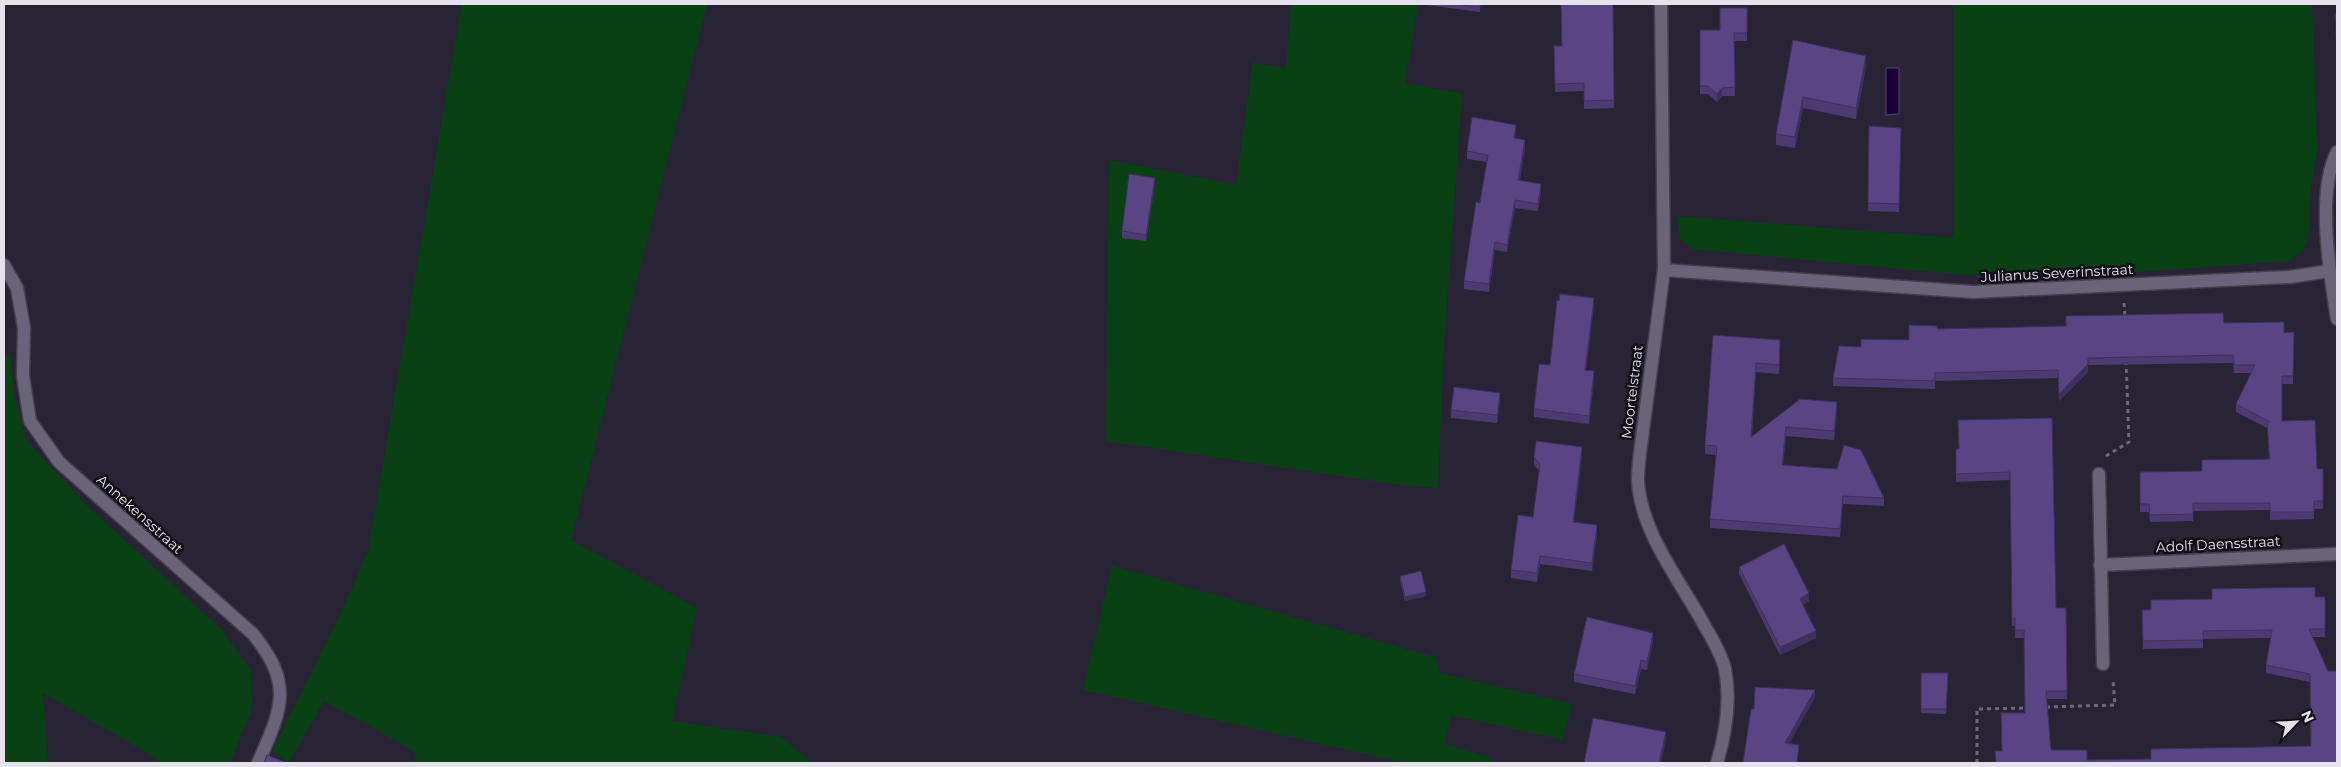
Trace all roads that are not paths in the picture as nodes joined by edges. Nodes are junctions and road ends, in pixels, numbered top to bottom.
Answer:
1 (1661, 4) edge
2 (2337, 152) edge
3 (4, 265) edge
4 (1664, 270) junction
5 (2330, 271) junction
6 (2337, 319) edge
7 (2098, 474) road end
8 (2337, 554) edge
9 (2100, 565) junction
10 (2103, 664) road end
11 (258, 763) edge
12 (1718, 763) edge

1 - 4 street, Moortelstraat
2 - 5 street
3 - 11 street, Annekensstraat
4 - 5 street, Julianus Severinstraat
4 - 12 street, Moortelstraat
5 - 6 street
7 - 9 street
8 - 9 street, Adolf Daensstraat
9 - 10 street

